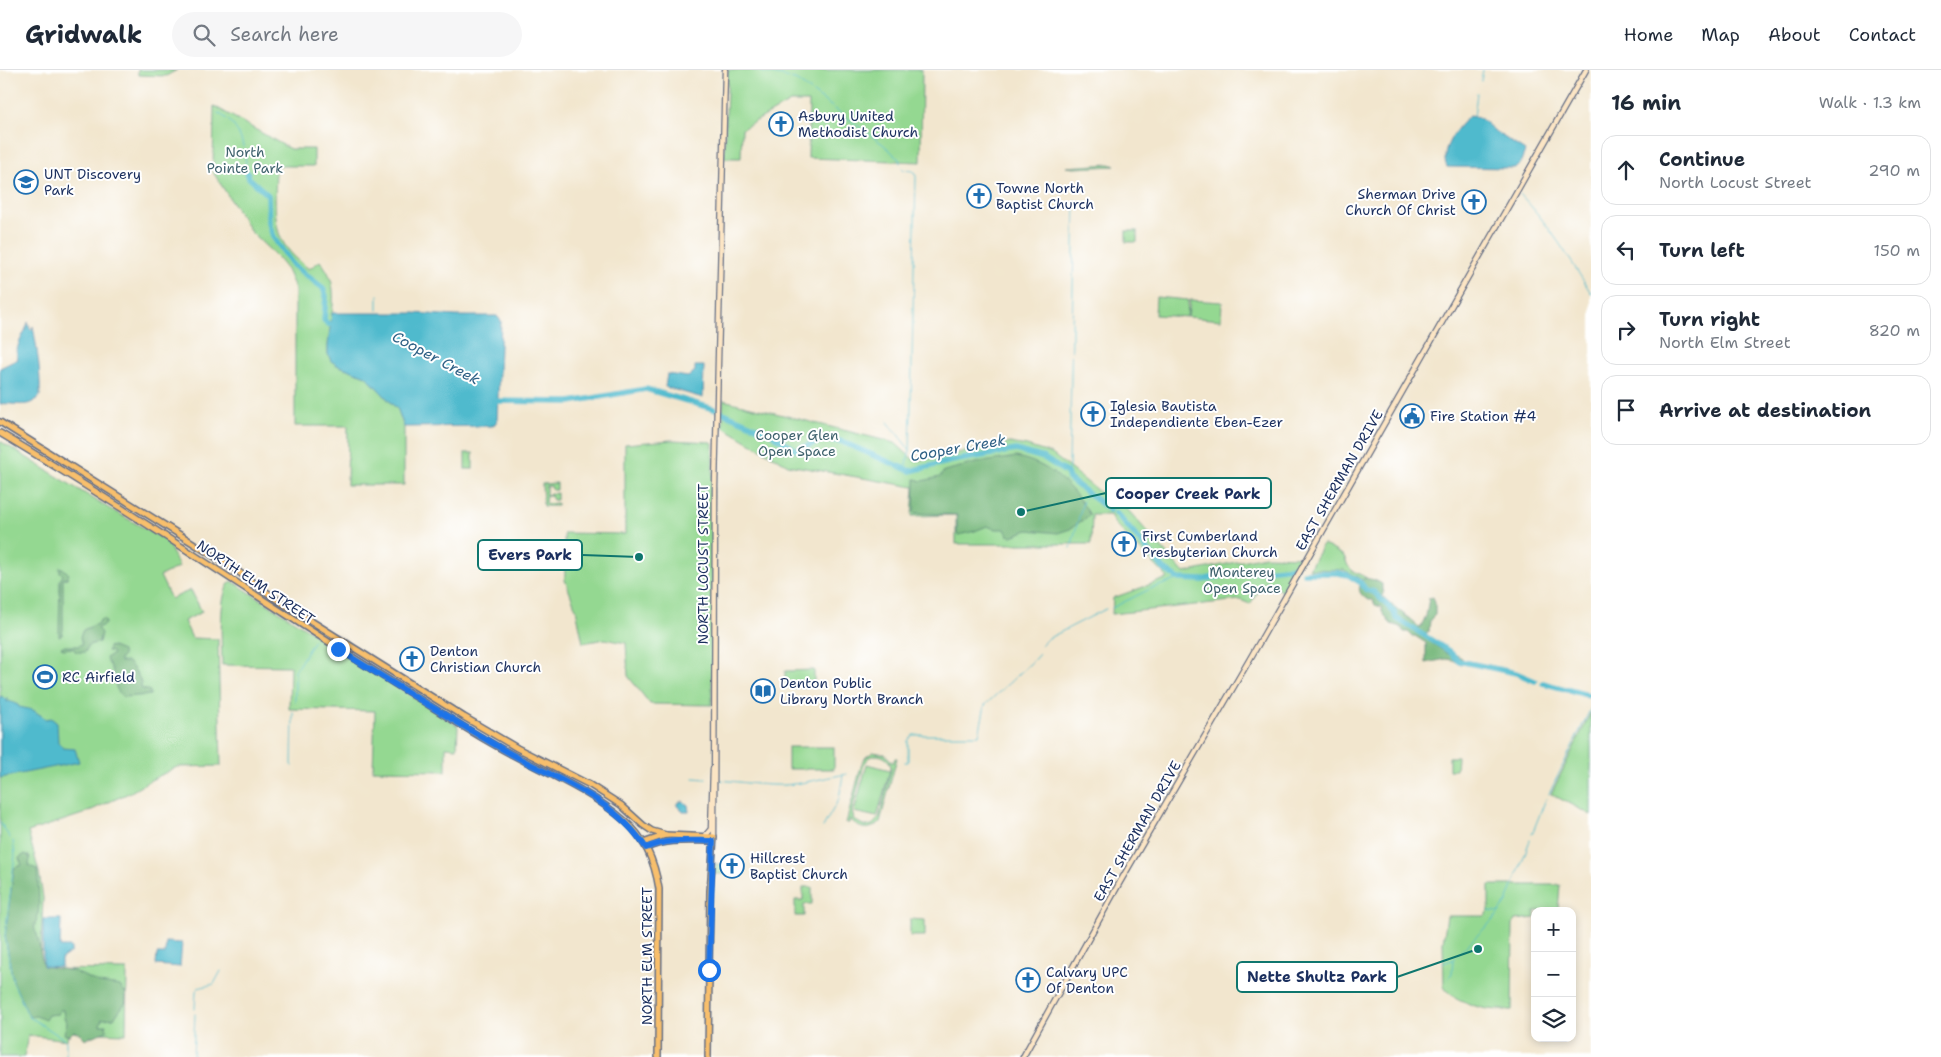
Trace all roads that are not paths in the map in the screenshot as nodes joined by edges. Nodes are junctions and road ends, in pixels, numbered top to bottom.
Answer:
1 (725, 70) edge
2 (1586, 70) edge
3 (0, 422) edge
4 (0, 433) edge
5 (714, 761) junction
6 (666, 835) junction
7 (706, 835) junction
8 (714, 839) junction
9 (645, 845) junction
10 (658, 1057) edge
11 (708, 1057) edge
12 (1022, 1057) edge

1 - 5 main road, NORTH LOCUST STREET
2 - 12 main road, EAST SHERMAN DRIVE
3 - 6 main road, NORTH ELM STREET
4 - 9 main road, NORTH ELM STREET
5 - 7 main road
5 - 8 main road, NORTH LOCUST STREET
6 - 7 main road
6 - 9 main road
7 - 8 main road
8 - 9 main road
8 - 11 main road, NORTH LOCUST STREET
9 - 10 main road, NORTH ELM STREET

